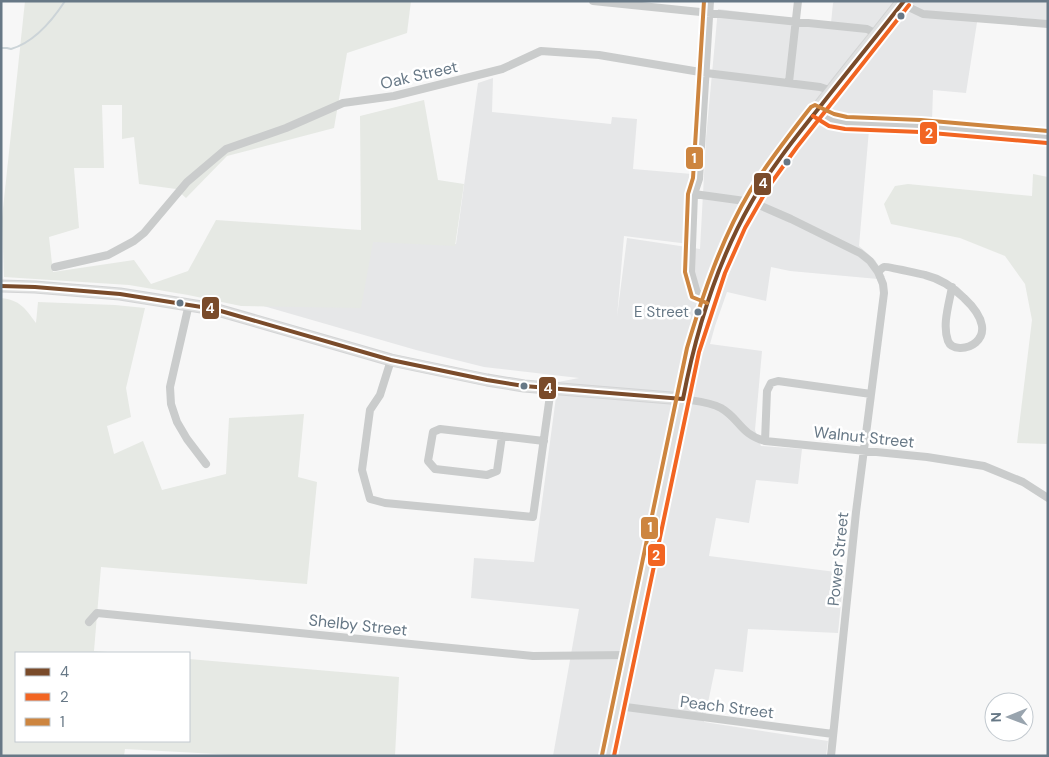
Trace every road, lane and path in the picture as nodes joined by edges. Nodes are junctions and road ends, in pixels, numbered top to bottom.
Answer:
1 (594, 1) edge
2 (710, 1) edge
3 (798, 1) edge
4 (903, 2) edge
5 (710, 13) junction
6 (796, 22) junction
7 (1048, 24) edge
8 (877, 34) junction
9 (706, 73) junction
10 (789, 82) junction
11 (832, 91) junction
12 (816, 111) junction
13 (1048, 137) edge
14 (694, 194) junction
15 (752, 202) junction
16 (55, 267) dead end
17 (878, 272) junction
18 (1, 286) edge
19 (952, 288) junction
20 (709, 297) junction
21 (189, 304) junction
22 (391, 360) junction
23 (551, 388) junction
24 (871, 394) junction
25 (683, 399) junction
26 (502, 436) junction
27 (544, 441) junction
28 (764, 441) junction
29 (864, 451) junction
30 (206, 464) dead end
31 (1048, 498) edge
32 (88, 622) dead end
33 (628, 656) junction
34 (618, 706) junction
35 (833, 734) junction
36 (608, 756) edge
37 (831, 756) edge

1 - 5 street
2 - 5 street
3 - 6 street
4 - 7 street
4 - 8 highway
5 - 6 street
5 - 9 street
6 - 8 street
6 - 10 street
8 - 11 highway
9 - 10 street, Oak Street
9 - 14 street
9 - 16 street, Oak Street
10 - 11 street, Oak Street
11 - 12 highway
12 - 13 street
12 - 15 highway
14 - 15 street
14 - 20 street
15 - 17 street
15 - 20 highway
17 - 19 street
17 - 24 street, Power Street
18 - 21 main road
19 - 19 street
20 - 25 highway
21 - 22 main road
21 - 30 street
22 - 23 main road
22 - 27 street
23 - 25 main road
23 - 27 street
24 - 28 street
24 - 29 street, Power Street
25 - 28 street, Walnut Street
25 - 33 highway
26 - 26 street
26 - 27 street
28 - 29 street, Walnut Street
29 - 31 street, Walnut Street
29 - 35 street, Power Street
32 - 33 street, Shelby Street
33 - 34 highway
34 - 35 street, Peach Street
34 - 36 highway
35 - 37 street, Power Street

